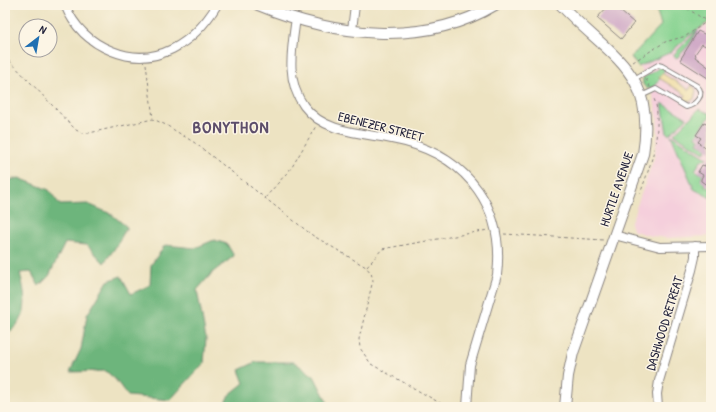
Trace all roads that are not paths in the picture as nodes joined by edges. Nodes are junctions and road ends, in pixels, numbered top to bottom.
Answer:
1 (64, 5) edge
2 (217, 5) edge
3 (258, 5) edge
4 (355, 5) edge
5 (495, 5) edge
6 (561, 5) edge
7 (296, 18) junction
8 (352, 30) junction
9 (634, 80) junction
10 (641, 96) junction
11 (611, 237) junction
12 (695, 246) junction
13 (711, 246) edge
14 (467, 407) edge
15 (565, 407) edge
16 (658, 407) edge

1 - 2 street
3 - 7 street
4 - 8 street
5 - 8 street
6 - 9 street, HURTLE AVENUE
7 - 8 street
7 - 14 street, EBENEZER STREET
9 - 10 street, HURTLE AVENUE
9 - 10 lane
10 - 11 street, HURTLE AVENUE
11 - 12 street
11 - 15 street, HURTLE AVENUE
12 - 13 street
12 - 16 street, DASHWOOD RETREAT

